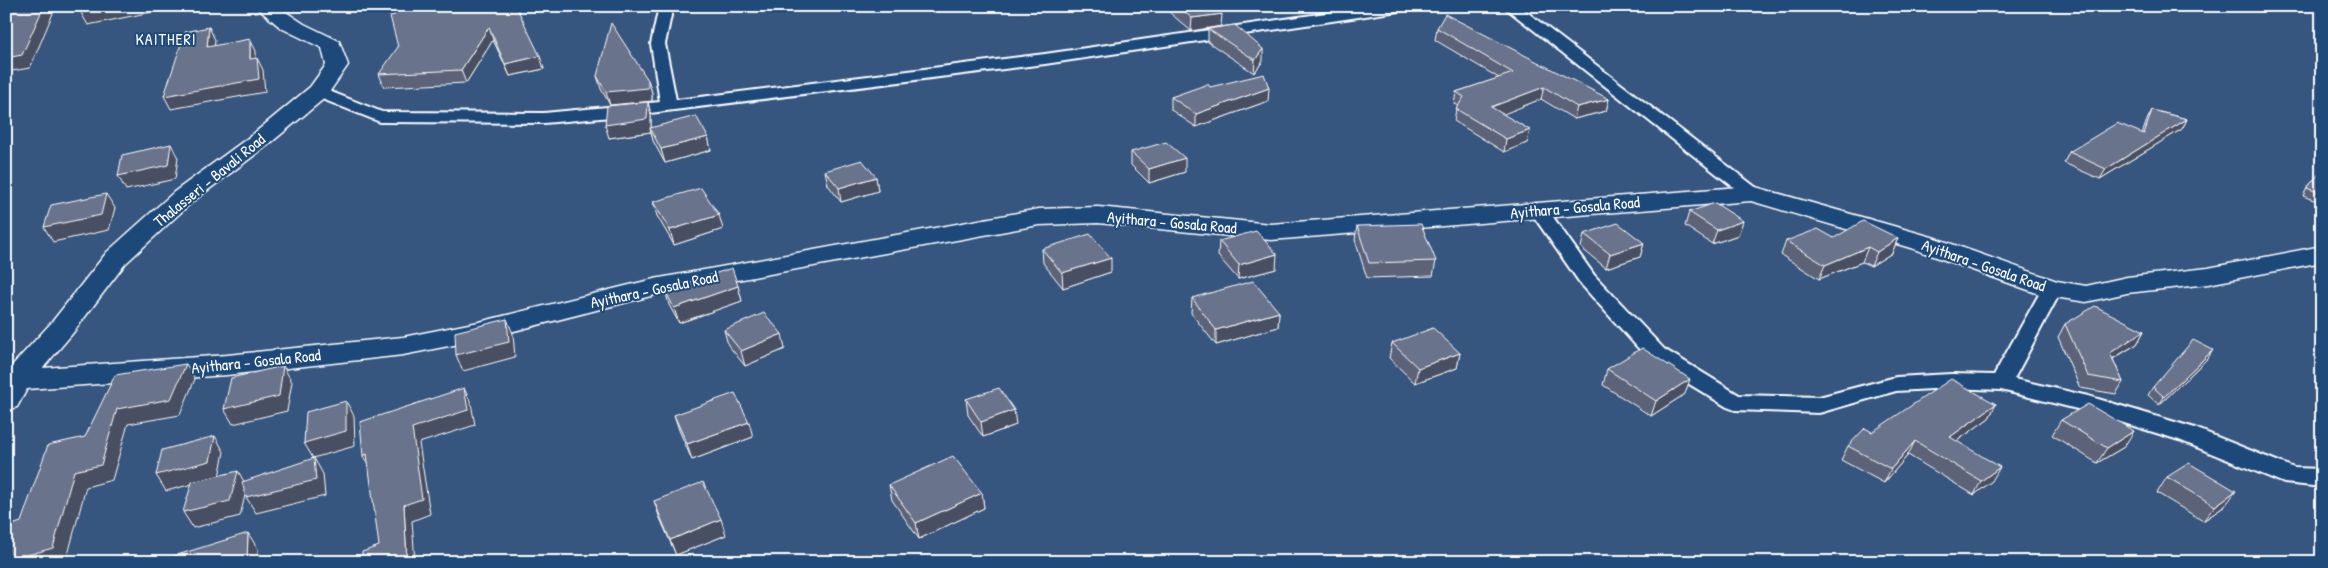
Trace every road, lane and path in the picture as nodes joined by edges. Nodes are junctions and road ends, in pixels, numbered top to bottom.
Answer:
1 (265, 6) edge
2 (666, 6) edge
3 (1405, 6) edge
4 (1510, 6) edge
5 (318, 92) junction
6 (669, 105) junction
7 (1752, 193) junction
8 (1539, 211) junction
9 (2322, 254) edge
10 (2052, 289) junction
11 (2001, 383) junction
12 (11, 390) edge
13 (2322, 478) edge

1 - 5 main road, Thalasseri - Bavali Road
2 - 6 street
3 - 6 street
4 - 7 street
5 - 6 street
5 - 12 main road, Thalasseri - Bavali Road
7 - 8 main road, Ayithara - Gosala Road
7 - 10 main road, Ayithara - Gosala Road
8 - 11 street
8 - 12 main road, Ayithara - Gosala Road
9 - 10 main road, Ayithara - Gosala Road
10 - 11 street
11 - 13 street

